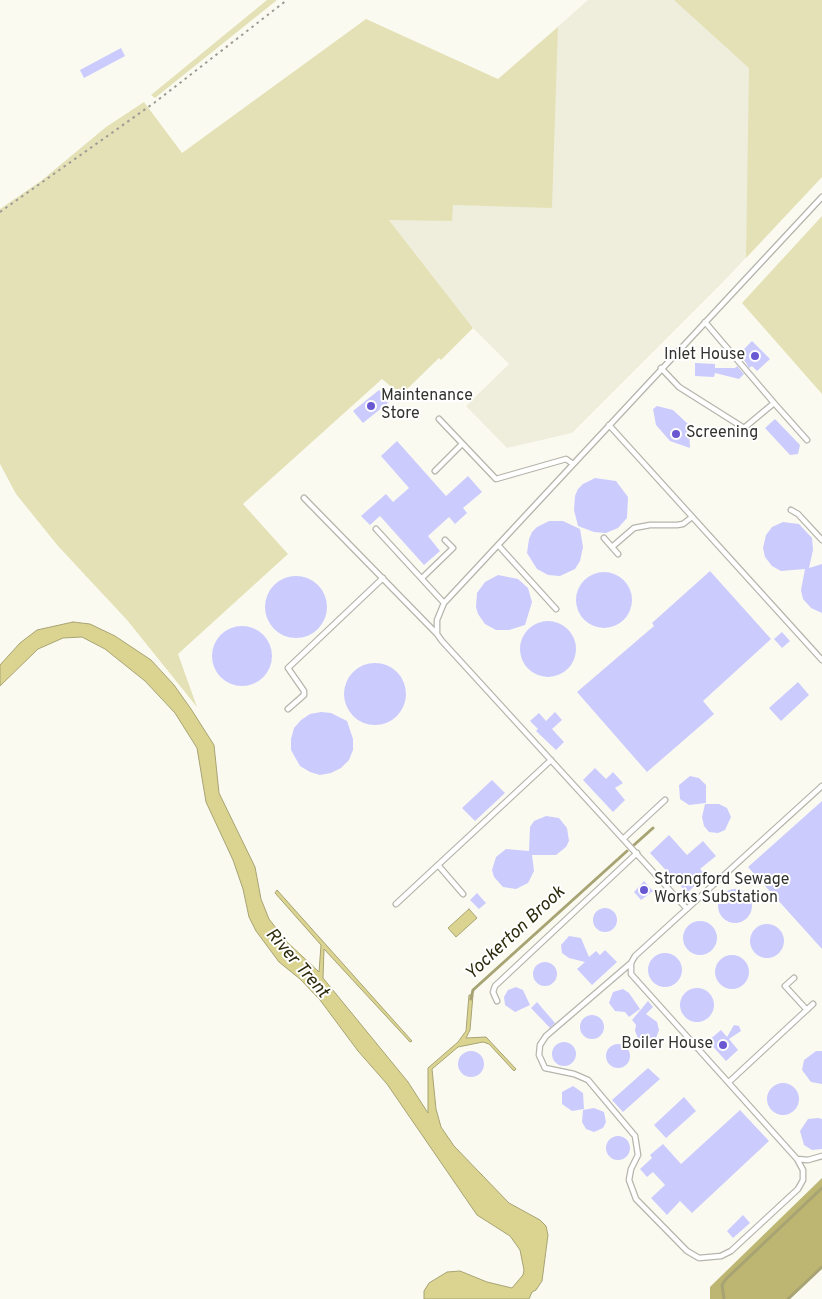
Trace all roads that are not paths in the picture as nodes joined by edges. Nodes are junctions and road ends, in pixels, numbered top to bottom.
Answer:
1 (822, 197) edge
2 (705, 322) junction
3 (661, 368) junction
4 (774, 403) junction
5 (439, 420) dead end
6 (609, 425) junction
7 (807, 440) dead end
8 (462, 444) junction
9 (573, 464) junction
10 (435, 472) dead end
11 (304, 498) dead end
12 (791, 510) dead end
13 (692, 516) junction
14 (376, 529) dead end
15 (604, 538) dead end
16 (445, 540) dead end
17 (822, 540) edge
18 (498, 545) junction
19 (612, 547) junction
20 (618, 554) dead end
21 (383, 578) junction
22 (422, 578) junction
23 (444, 603) junction
24 (556, 608) dead end
25 (437, 634) junction
26 (822, 660) edge
27 (288, 709) dead end
28 (551, 760) junction
29 (822, 786) edge
30 (664, 800) dead end
31 (623, 839) junction
32 (637, 853) junction
33 (438, 865) junction
34 (463, 894) dead end
35 (396, 904) dead end
36 (687, 909) junction
37 (631, 963) junction
38 (794, 978) dead end
39 (497, 1001) dead end
40 (813, 1004) dead end
41 (807, 1010) junction
42 (728, 1082) junction
43 (822, 1156) edge
44 (797, 1159) junction

1 - 2 lane
2 - 3 lane
2 - 4 lane
3 - 4 lane
3 - 6 lane
4 - 7 lane
5 - 8 lane
6 - 9 lane
6 - 13 lane
8 - 9 lane
8 - 10 lane
9 - 18 lane
11 - 21 lane
12 - 17 lane
13 - 19 lane
13 - 26 lane
14 - 22 lane
15 - 19 lane
16 - 22 lane
18 - 23 lane
18 - 24 lane
19 - 20 lane
21 - 25 lane
21 - 27 lane
22 - 23 lane
23 - 25 lane
25 - 28 lane
28 - 31 lane
28 - 33 lane
29 - 36 lane
30 - 31 lane
31 - 32 lane
32 - 36 lane
32 - 39 lane
33 - 34 lane
33 - 35 lane
36 - 37 lane
37 - 42 lane
37 - 44 lane
38 - 41 lane
40 - 41 lane
41 - 42 lane
42 - 44 lane
43 - 44 lane

